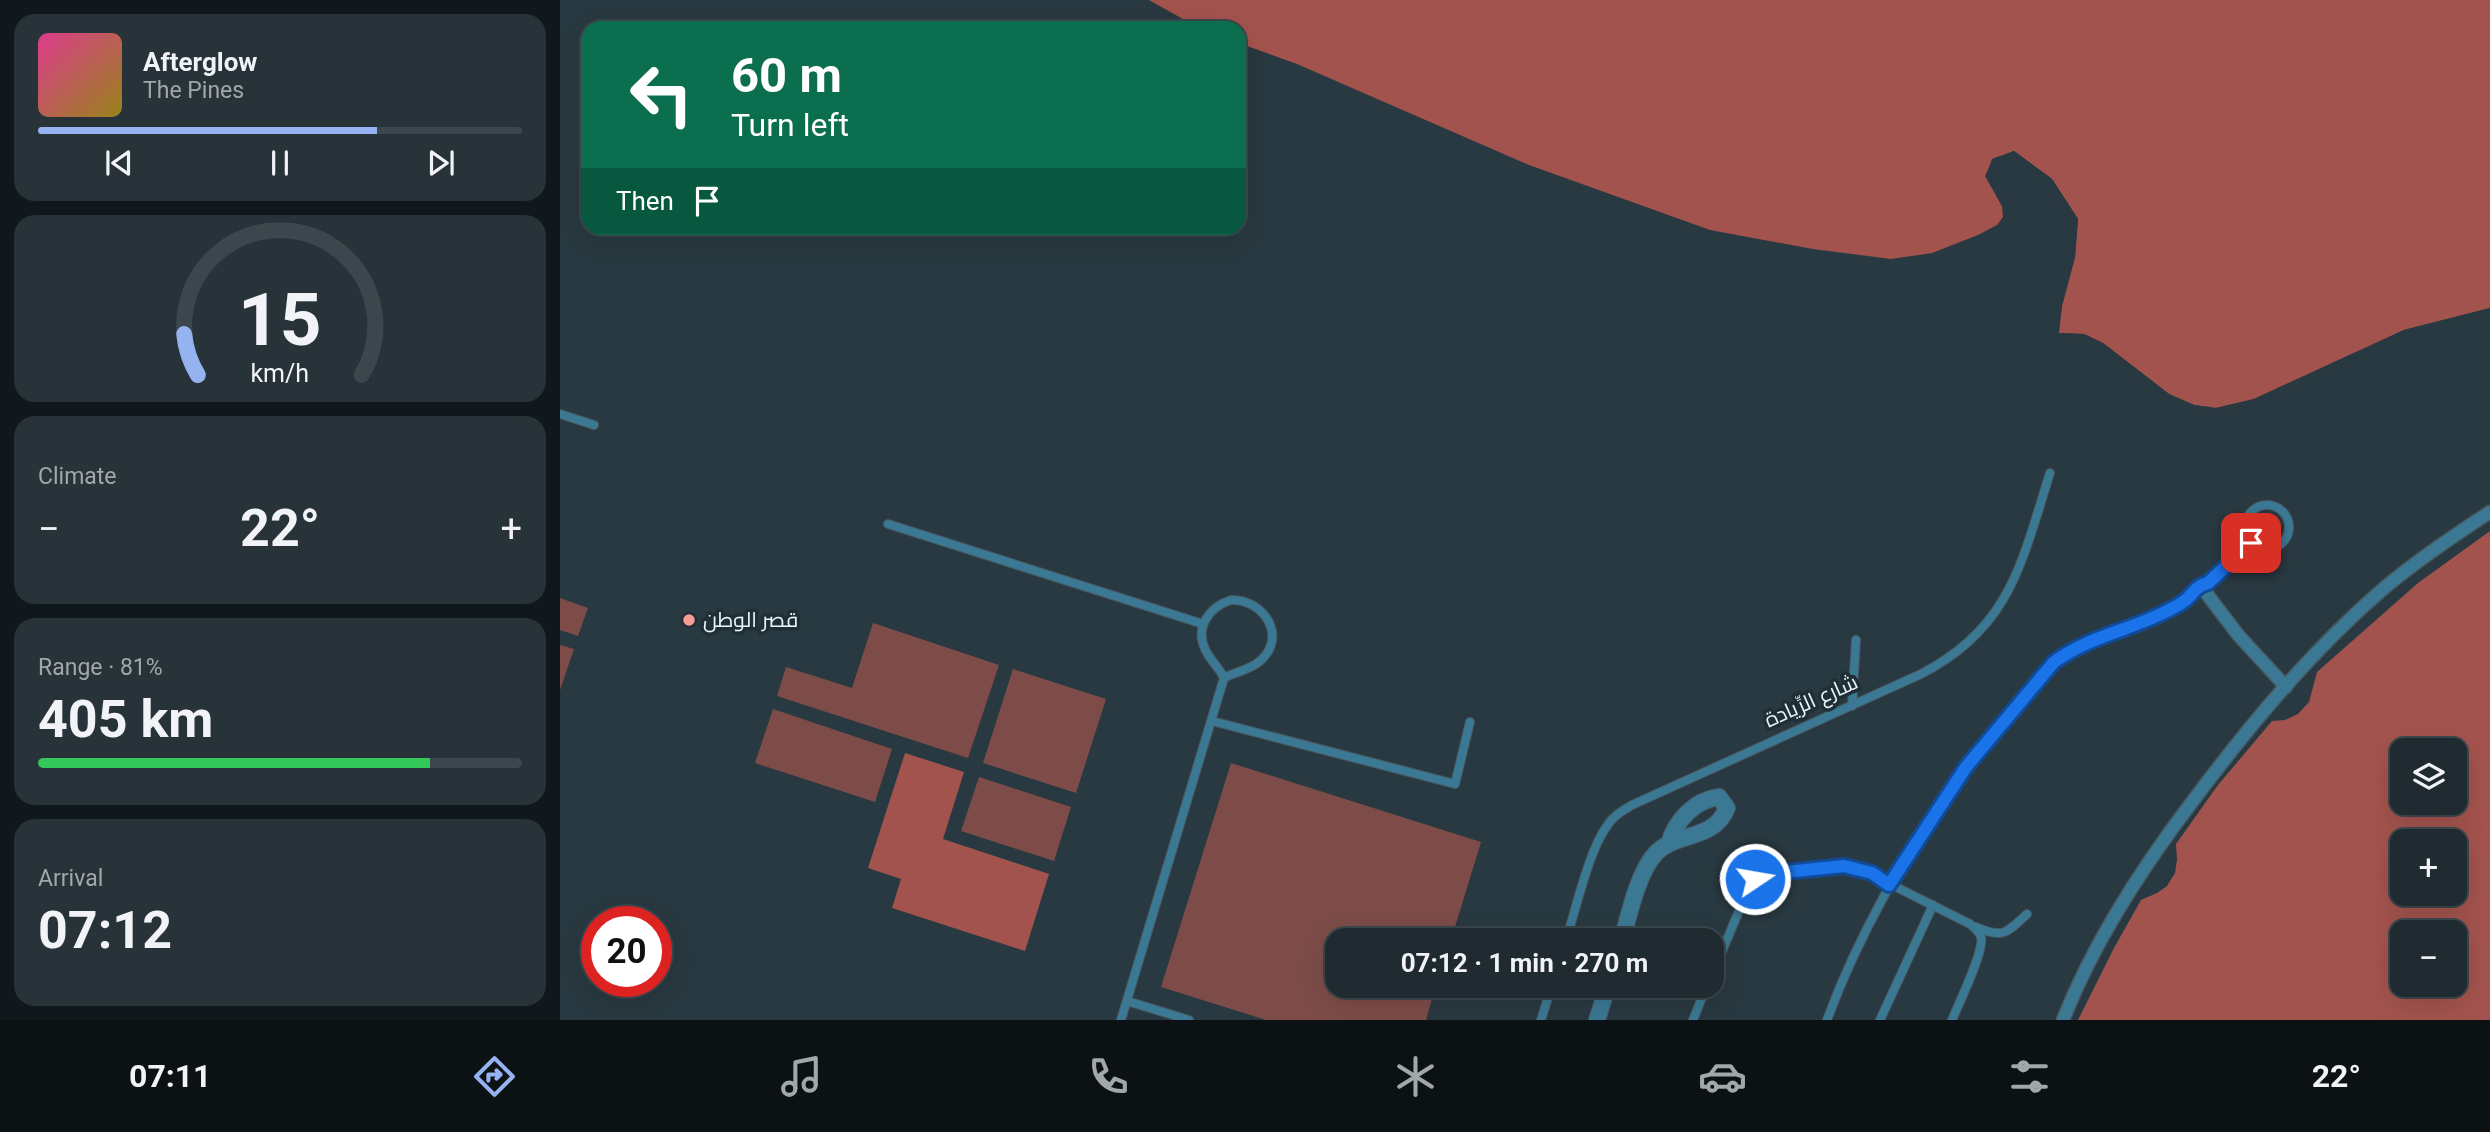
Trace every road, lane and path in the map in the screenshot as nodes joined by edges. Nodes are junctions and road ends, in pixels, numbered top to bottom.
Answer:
1 (560, 414) edge
2 (594, 425) dead end
3 (2050, 473) dead end
4 (2490, 512) edge
5 (888, 524) dead end
6 (2251, 543) junction
7 (2200, 585) junction
8 (1203, 624) junction
9 (1856, 640) dead end
10 (1224, 678) junction
11 (2286, 687) junction
12 (1852, 706) junction
13 (1212, 721) junction
14 (1470, 722) dead end
15 (1669, 842) dead end
16 (1889, 885) junction
17 (1933, 905) junction
18 (2027, 914) dead end
19 (1970, 924) junction
20 (1570, 928) edge
21 (1625, 928) edge
22 (1724, 947) edge
23 (1548, 998) edge
24 (1604, 998) edge
25 (1702, 998) edge
26 (1127, 1001) junction
27 (1121, 1020) edge
28 (1189, 1020) edge
29 (1541, 1020) edge
30 (1597, 1020) edge
31 (1693, 1020) edge
32 (1827, 1020) edge
33 (1880, 1020) edge
34 (1952, 1020) edge
35 (2063, 1020) edge

1 - 2 lane
3 - 12 lane, شارع الرِّيادة
4 - 11 street
5 - 8 lane
6 - 6 lane
6 - 7 lane
7 - 11 street
7 - 16 lane
8 - 10 lane
8 - 10 lane
9 - 12 lane
10 - 13 lane
11 - 35 street
12 - 20 lane, شارع الرِّيادة
13 - 14 lane
13 - 26 lane
15 - 21 street
16 - 17 lane
16 - 22 lane
16 - 32 lane
17 - 19 lane
17 - 33 lane
18 - 19 lane
19 - 34 lane
23 - 29 lane
24 - 30 street
25 - 31 lane
26 - 27 lane
26 - 28 lane

